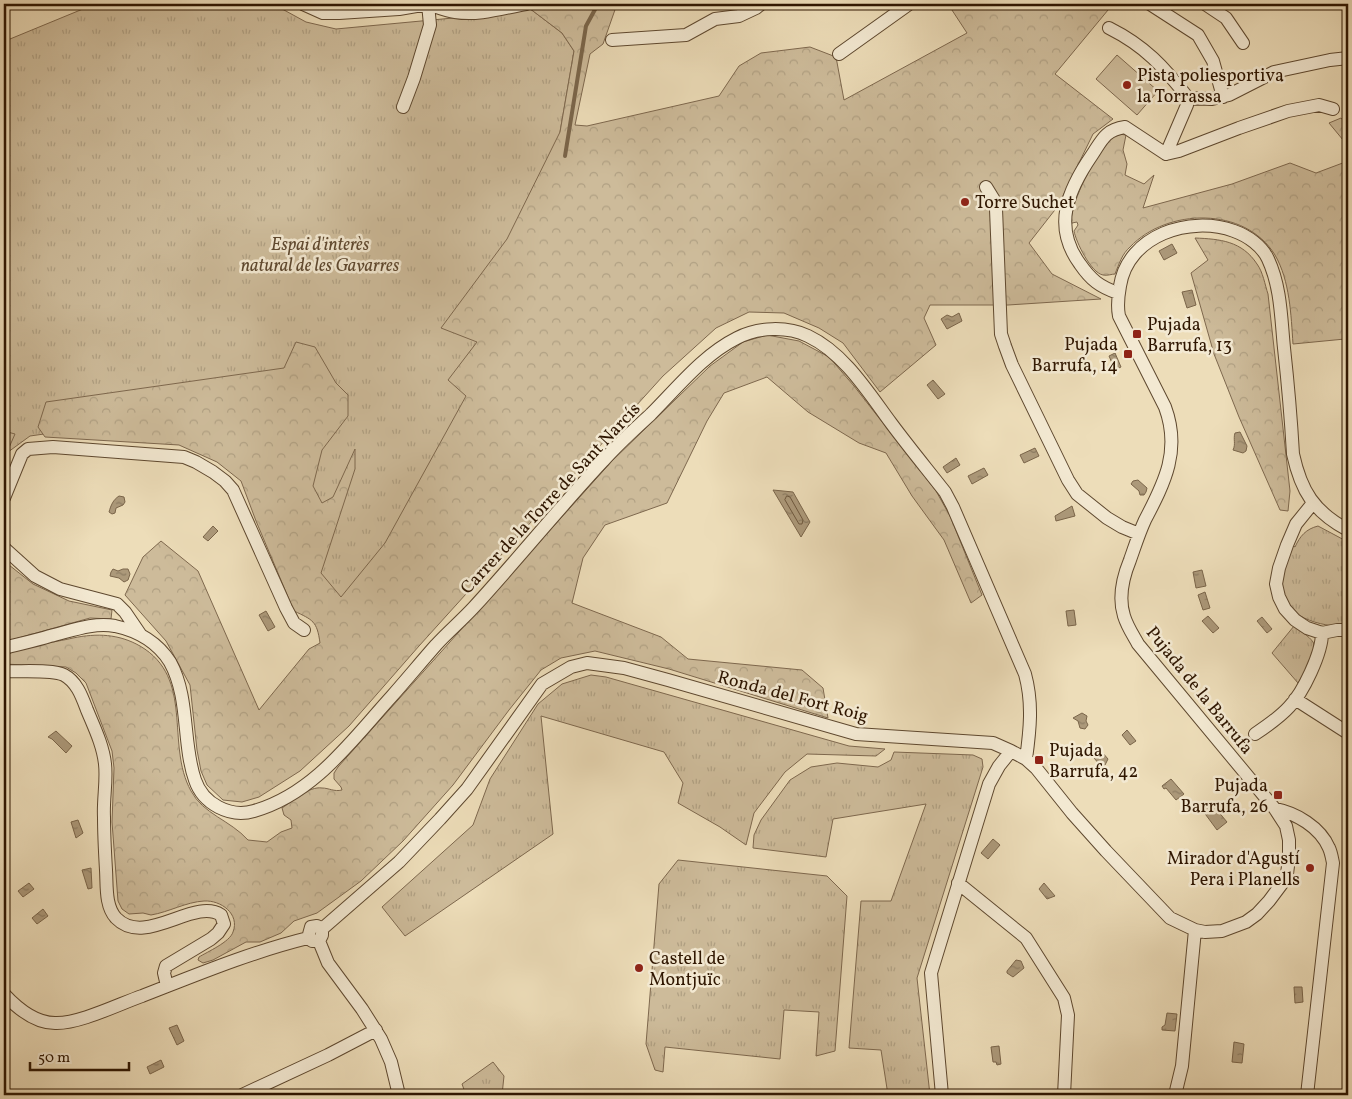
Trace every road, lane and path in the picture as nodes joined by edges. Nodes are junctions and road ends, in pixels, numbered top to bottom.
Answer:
1 (303, 4) edge
2 (428, 4) edge
3 (526, 4) edge
4 (761, 4) edge
5 (909, 4) edge
6 (1150, 4) edge
7 (1204, 4) edge
8 (1109, 28) dead end
9 (612, 40) dead end
10 (1243, 43) dead end
11 (839, 54) dead end
12 (1348, 58) edge
13 (1223, 97) junction
14 (1188, 98) junction
15 (404, 107) dead end
16 (1333, 109) dead end
17 (1166, 154) junction
18 (986, 186) dead end
19 (1118, 293) junction
20 (4, 498) edge
21 (1313, 503) junction
22 (1348, 530) edge
23 (1139, 534) junction
24 (4, 548) edge
25 (304, 630) dead end
26 (1348, 630) edge
27 (1322, 633) junction
28 (140, 634) junction
29 (4, 648) edge
30 (4, 671) edge
31 (1295, 699) junction
32 (1348, 733) edge
33 (1255, 734) dead end
34 (1011, 751) junction
35 (1026, 759) junction
36 (1275, 809) junction
37 (958, 883) junction
38 (1194, 930) junction
39 (316, 936) junction
40 (167, 986) junction
41 (4, 994) edge
42 (376, 1030) junction
43 (242, 1095) edge
44 (400, 1095) edge
45 (942, 1095) edge
46 (1064, 1095) edge
47 (1175, 1095) edge
48 (1307, 1095) edge

1 - 2 street
2 - 3 street
2 - 15 street
4 - 9 street
5 - 11 street
6 - 13 street
7 - 10 street
8 - 14 street
12 - 13 street
13 - 14 street
14 - 17 street
16 - 17 street
17 - 19 street
18 - 23 street
19 - 21 street, Pujada de la Barrufa
19 - 23 street, Pujada de la Barrufa
20 - 25 street
21 - 22 street, Pujada de la Barrufa
21 - 27 street
23 - 36 street, Pujada de la Barrufa
24 - 28 street
26 - 27 street
27 - 31 street
28 - 29 street, Carrer de la Torre de Sant Narcís
28 - 35 street, Carrer de la Torre de Sant Narcís
30 - 40 street
31 - 32 street
31 - 33 street
34 - 35 street, Pujada de la Barrufa
34 - 37 street
34 - 39 street, Ronda del Fort Roig
35 - 38 street, Pujada de la Barrufa
36 - 38 street, Pujada de la Barrufa
36 - 48 street
37 - 45 street
37 - 46 street
38 - 47 street
39 - 40 street
39 - 42 street
40 - 41 street
42 - 43 street
42 - 44 street

